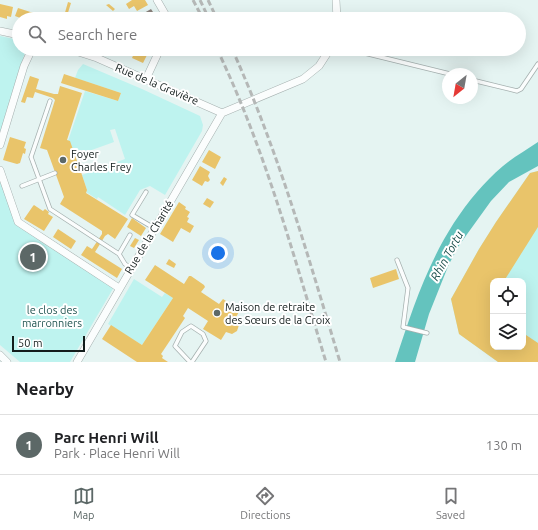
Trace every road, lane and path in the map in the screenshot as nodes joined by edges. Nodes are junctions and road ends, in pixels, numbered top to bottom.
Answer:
1 (157, 0) edge
2 (336, 0) edge
3 (164, 12) edge
4 (337, 12) edge
5 (0, 31) edge
6 (12, 34) edge
7 (29, 56) edge
8 (91, 56) edge
9 (157, 56) edge
10 (325, 56) edge
11 (377, 56) edge
12 (538, 64) edge
13 (442, 72) edge
14 (146, 79) junction
15 (478, 81) edge
16 (50, 102) dead end
17 (222, 113) junction
18 (0, 145) edge
19 (0, 170) edge
20 (55, 173) dead end
21 (39, 179) junction
22 (22, 186) dead end
23 (146, 192) dead end
24 (154, 228) junction
25 (130, 235) dead end
26 (119, 254) junction
27 (398, 260) dead end
28 (131, 268) junction
29 (120, 288) junction
30 (427, 333) dead end
31 (0, 355) edge
32 (7, 362) edge
33 (77, 362) edge
34 (191, 362) edge

1 - 3 street
2 - 4 street
5 - 6 street
7 - 18 street
8 - 14 street, Rue de la Gravière
9 - 14 street
10 - 17 street
11 - 13 lane
12 - 15 lane
14 - 17 street, Rue de la Gravière
16 - 21 lane
17 - 24 street, Rue de la Charité
19 - 29 street
20 - 21 lane
21 - 22 lane
21 - 26 lane
23 - 24 lane
24 - 28 street, Rue de la Charité
25 - 26 lane
26 - 28 lane
27 - 30 lane
28 - 29 street, Rue de la Charité
29 - 33 street, Rue de la Charité
31 - 32 street
34 - 34 lane

